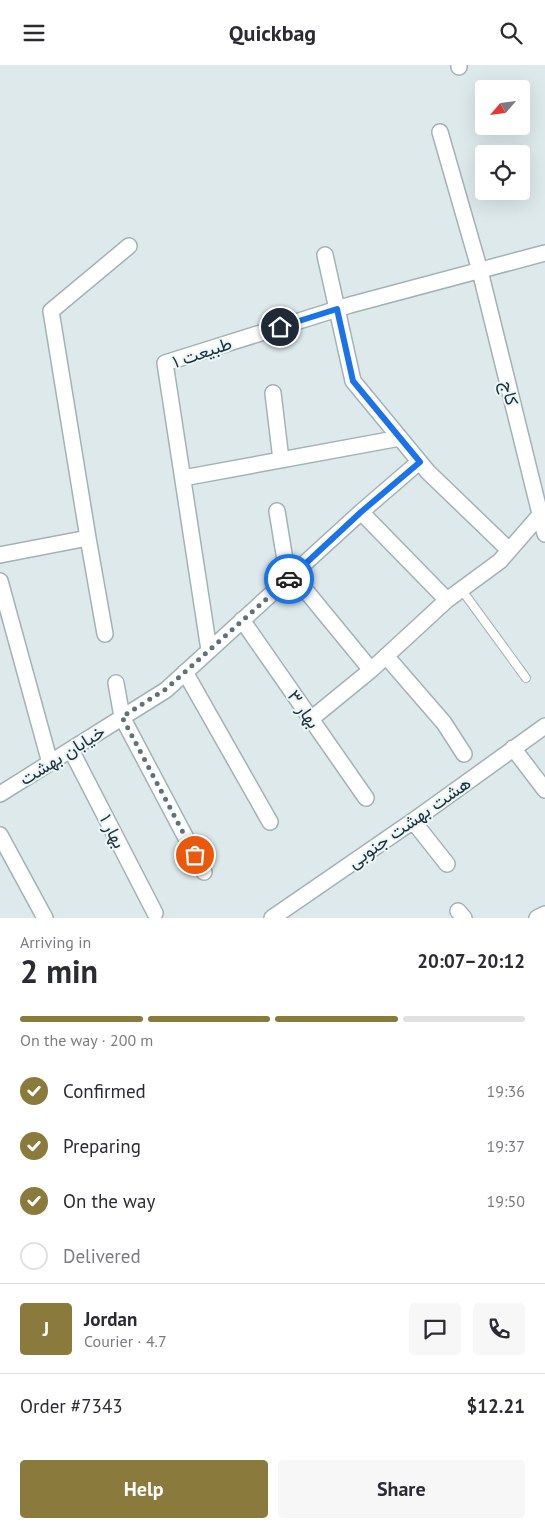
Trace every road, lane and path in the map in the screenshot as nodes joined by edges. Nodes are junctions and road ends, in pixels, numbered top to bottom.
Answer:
1 (440, 132) dead end
2 (129, 246) dead end
3 (545, 253) edge
4 (325, 255) dead end
5 (480, 271) junction
6 (337, 309) junction
7 (273, 393) dead end
8 (400, 438) junction
9 (280, 460) junction
10 (420, 462) junction
11 (183, 478) junction
12 (277, 511) dead end
13 (361, 512) junction
14 (542, 514) edge
15 (545, 534) edge
16 (88, 538) junction
17 (509, 550) junction
18 (0, 555) edge
19 (293, 575) junction
20 (0, 581) edge
21 (461, 589) junction
22 (447, 600) junction
23 (242, 620) junction
24 (105, 634) dead end
25 (210, 650) junction
26 (386, 656) junction
27 (371, 670) junction
28 (185, 672) junction
29 (526, 678) dead end
30 (116, 683) dead end
31 (122, 717) junction
32 (311, 719) junction
33 (545, 726) edge
34 (513, 748) junction
35 (71, 750) junction
36 (464, 754) dead end
37 (50, 763) junction
38 (545, 791) edge
39 (0, 794) edge
40 (366, 798) dead end
41 (413, 821) junction
42 (270, 822) dead end
43 (0, 835) edge
44 (447, 864) dead end
45 (204, 872) dead end
46 (155, 913) dead end
47 (545, 914) edge
48 (45, 918) edge
49 (272, 918) edge
50 (537, 918) edge

1 - 5 street, کاج
2 - 16 street
3 - 5 street, طبیعت ۱
4 - 6 street
5 - 6 street, طبیعت ۱
5 - 14 street, کاج
6 - 8 street
6 - 11 street, طبیعت ۱
7 - 9 street
8 - 9 street
8 - 10 street
9 - 11 street
10 - 13 street, خیابان بهشت
10 - 17 street
11 - 25 street, طبیعت ۱
12 - 19 street
13 - 19 street, خیابان بهشت
13 - 22 street
14 - 15 street, کاج
14 - 17 street
16 - 18 street
16 - 24 street
17 - 21 street
19 - 23 street, خیابان بهشت
19 - 27 street
20 - 37 street
21 - 22 street
21 - 29 lane
22 - 26 street
23 - 25 street, خیابان بهشت
23 - 32 street, بهار ۳
25 - 28 street, خیابان بهشت
26 - 27 street
26 - 36 street
27 - 32 street
28 - 31 street, خیابان بهشت
28 - 42 street
30 - 31 street
31 - 35 street, خیابان بهشت
31 - 45 street
32 - 40 street, بهار ۳
33 - 34 street, هشت بهشت جنوبی
34 - 38 street
34 - 41 street, هشت بهشت جنوبی
35 - 37 street, خیابان بهشت
35 - 46 street, بهار ۱
37 - 39 street, خیابان بهشت
41 - 44 street
41 - 49 street, هشت بهشت جنوبی
43 - 48 street
47 - 50 street

